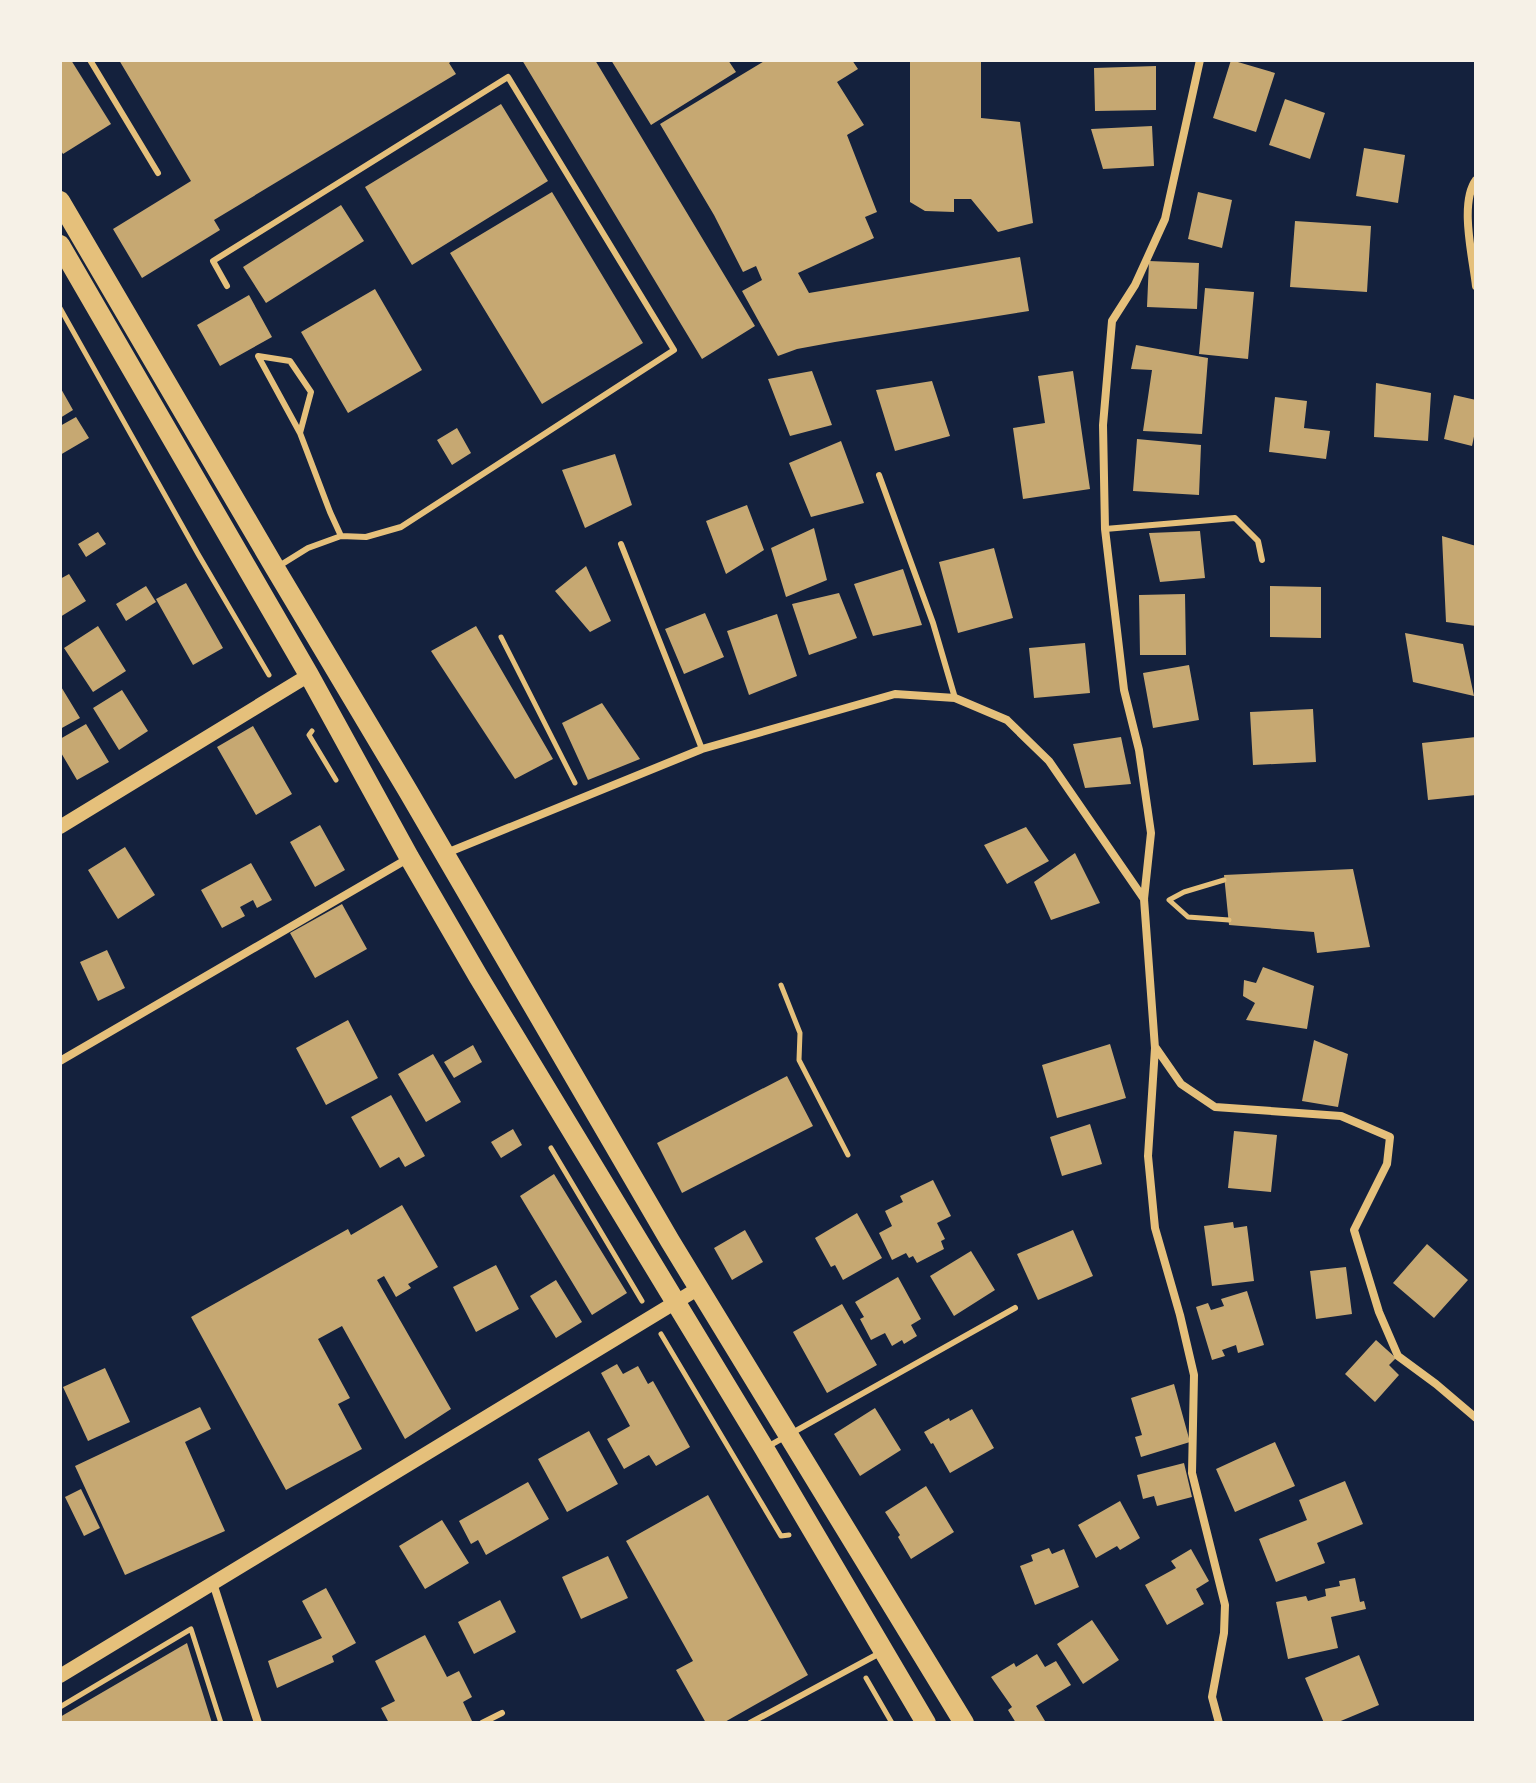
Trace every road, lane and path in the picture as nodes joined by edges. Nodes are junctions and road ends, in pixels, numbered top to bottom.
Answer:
1 (90, 60) edge
2 (1200, 60) edge
3 (158, 173) dead end
4 (1476, 180) edge
5 (60, 201) edge
6 (60, 245) edge
7 (227, 286) dead end
8 (1476, 286) edge
9 (300, 433) junction
10 (879, 475) dead end
11 (1105, 529) junction
12 (341, 536) junction
13 (621, 544) dead end
14 (1262, 560) dead end
15 (275, 568) junction
16 (501, 637) dead end
17 (309, 675) junction
18 (955, 698) junction
19 (702, 749) junction
20 (583, 798) junction
21 (60, 827) edge
22 (444, 854) junction
23 (409, 857) junction
24 (1224, 880) dead end
25 (1144, 899) junction
26 (1229, 920) dead end
27 (781, 985) dead end
28 (1155, 1048) junction
29 (60, 1061) edge
30 (848, 1155) dead end
31 (699, 1288) junction
32 (676, 1303) junction
33 (1015, 1308) dead end
34 (1476, 1418) edge
35 (789, 1434) junction
36 (764, 1448) junction
37 (213, 1583) junction
38 (883, 1651) junction
39 (60, 1676) edge
40 (60, 1707) edge
41 (502, 1713) dead end
42 (221, 1723) edge
43 (258, 1723) edge
44 (482, 1723) edge
45 (750, 1723) edge
46 (926, 1723) edge
47 (964, 1723) edge
48 (1219, 1723) edge

1 - 3 lane
2 - 11 street
4 - 8 street
5 - 15 main road
6 - 17 main road
7 - 12 lane
9 - 9 lane
9 - 12 lane
10 - 18 lane
11 - 14 lane
11 - 25 street
12 - 15 lane
13 - 19 lane
15 - 22 main road
16 - 20 path
17 - 21 street
17 - 23 main road
18 - 19 street
18 - 25 street
19 - 20 street
20 - 22 street
22 - 31 main road
23 - 29 street
23 - 32 main road
24 - 26 path
25 - 28 street
27 - 30 path
28 - 34 street
28 - 48 street
31 - 32 street
31 - 35 main road
32 - 36 main road
32 - 37 street
33 - 35 lane
35 - 36 lane
35 - 47 main road
36 - 38 main road
37 - 39 street
37 - 43 street
38 - 45 lane
38 - 46 main road
40 - 42 path
41 - 44 lane

